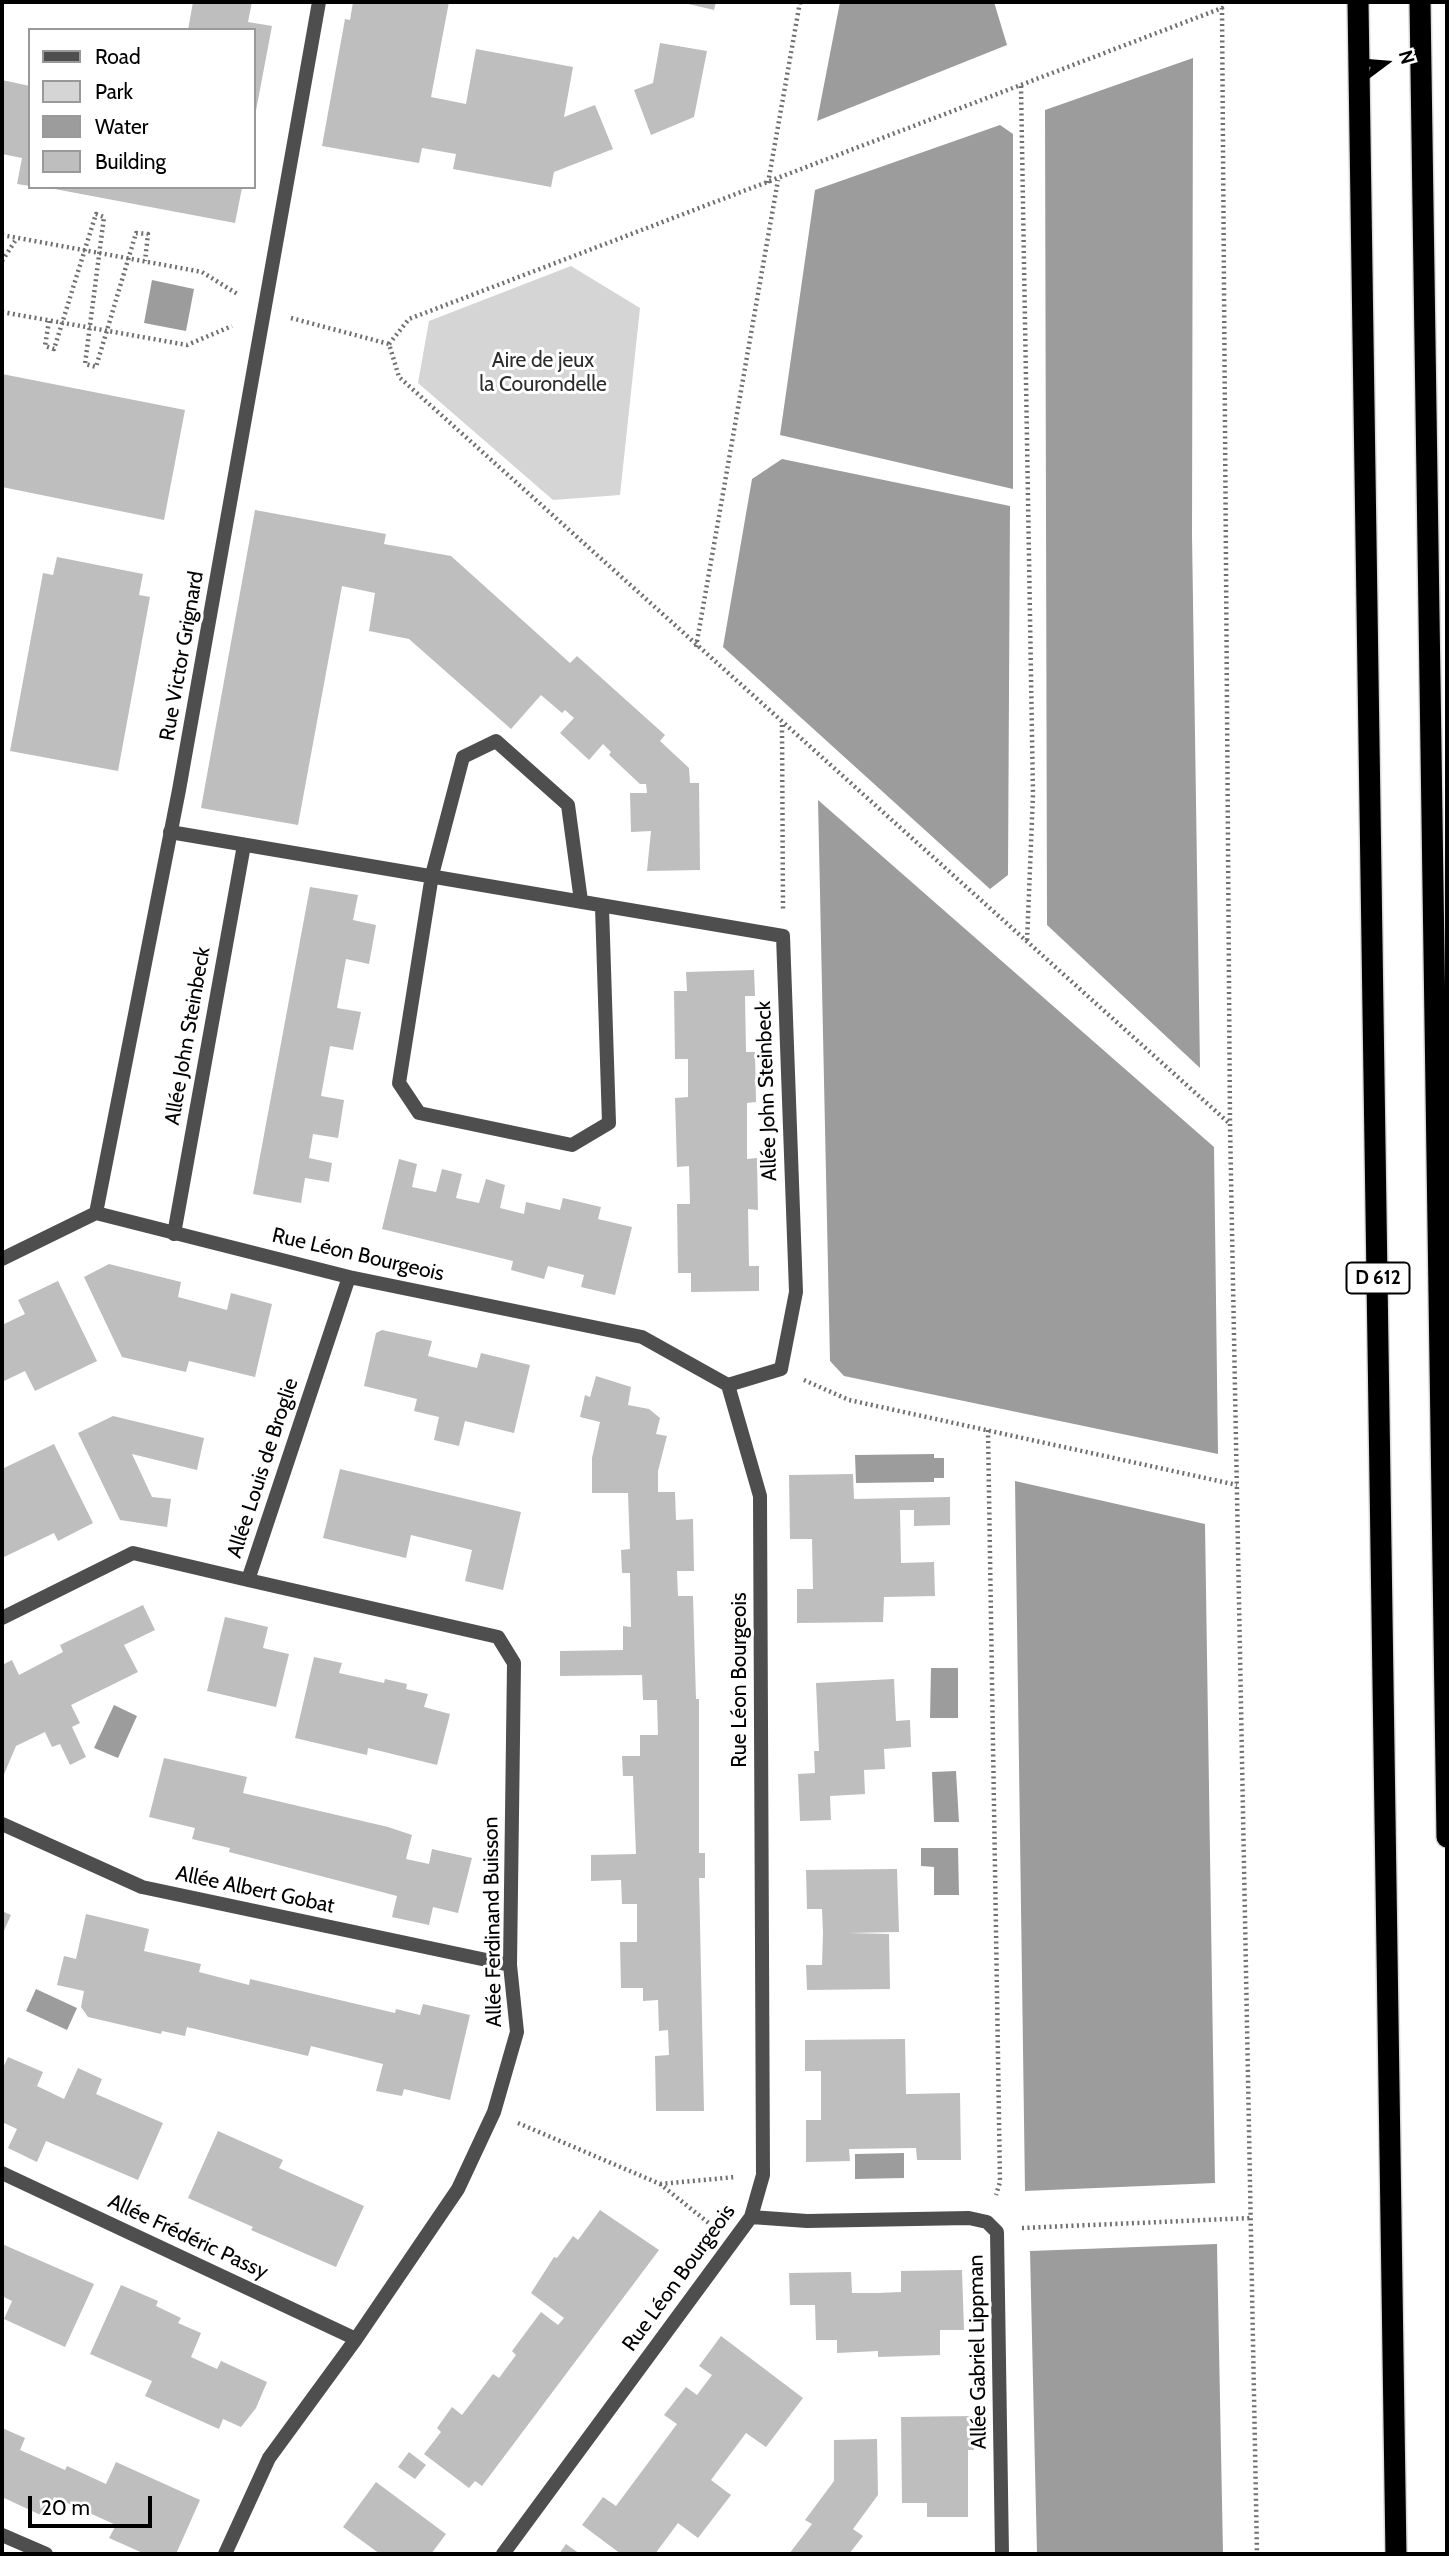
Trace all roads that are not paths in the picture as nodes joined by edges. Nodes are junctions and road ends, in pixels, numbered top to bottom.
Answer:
1 (320, 2) edge
2 (1358, 2) edge
3 (1420, 2) edge
4 (170, 832) junction
5 (244, 845) junction
6 (432, 875) junction
7 (581, 901) junction
8 (602, 907) junction
9 (96, 1213) junction
10 (174, 1234) junction
11 (2, 1259) edge
12 (349, 1277) junction
13 (728, 1385) junction
14 (248, 1580) junction
15 (2, 1618) edge
16 (2, 1824) edge
17 (1447, 1837) edge
18 (510, 1965) junction
19 (2, 2174) edge
20 (751, 2217) junction
21 (356, 2339) junction
22 (2, 2535) edge
23 (47, 2554) edge
24 (225, 2554) edge
25 (503, 2554) edge
26 (1002, 2554) edge
27 (1396, 2554) edge

1 - 4 street, Rue Victor Grignard
2 - 27 highway, D 612
3 - 17 highway, D 612
4 - 5 street
4 - 9 street, Rue Victor Grignard
5 - 6 street
5 - 10 street, Allée John Steinbeck
6 - 7 street
6 - 7 street
6 - 8 street
7 - 8 street
8 - 13 street, Allée John Steinbeck
9 - 10 street, Rue Léon Bourgeois
9 - 11 street
10 - 12 street, Rue Léon Bourgeois
12 - 13 street, Rue Léon Bourgeois
12 - 14 street, Allée Louis de Broglie
13 - 20 street, Rue Léon Bourgeois
14 - 15 street, Allée Louis de Broglie
14 - 18 street, Allée Ferdinand Buisson
16 - 18 street, Allée Albert Gobat
18 - 21 street, Allée Ferdinand Buisson
19 - 21 street, Allée Frédéric Passy
20 - 25 street, Rue Léon Bourgeois
20 - 26 street, Allée Gabriel Lippman
21 - 24 street, Allée Ferdinand Buisson
22 - 23 street

